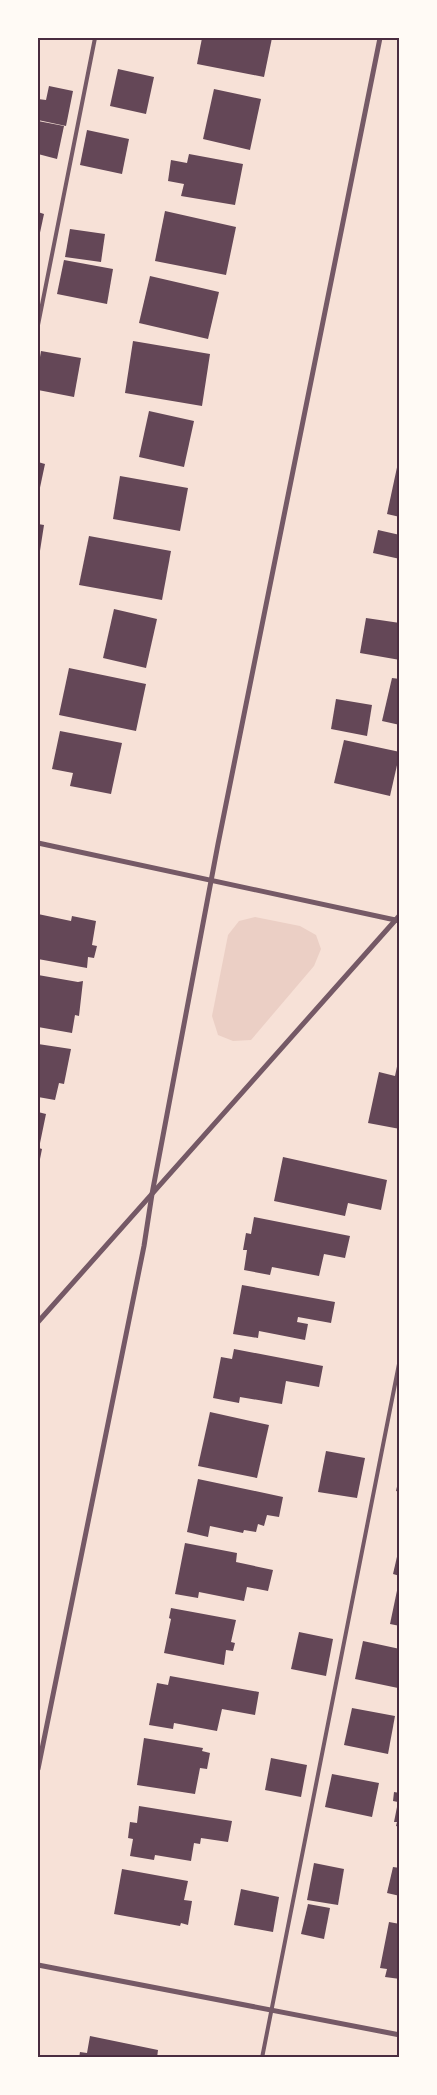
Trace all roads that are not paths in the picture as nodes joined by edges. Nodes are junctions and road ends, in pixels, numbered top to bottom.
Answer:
1 (95, 38) edge
2 (380, 38) edge
3 (38, 325) edge
4 (38, 844) edge
5 (211, 880) junction
6 (400, 915) edge
7 (397, 920) edge
8 (152, 1194) junction
9 (38, 1322) edge
10 (400, 1359) edge
11 (38, 1769) edge
12 (38, 1965) edge
13 (271, 2011) junction
14 (400, 2035) edge
15 (262, 2058) edge

1 - 3 lane
2 - 5 street
4 - 5 street
5 - 7 street
5 - 8 street
6 - 7 street
7 - 8 street
8 - 9 street
8 - 11 street
10 - 13 lane
12 - 13 street
13 - 14 street
13 - 15 lane

